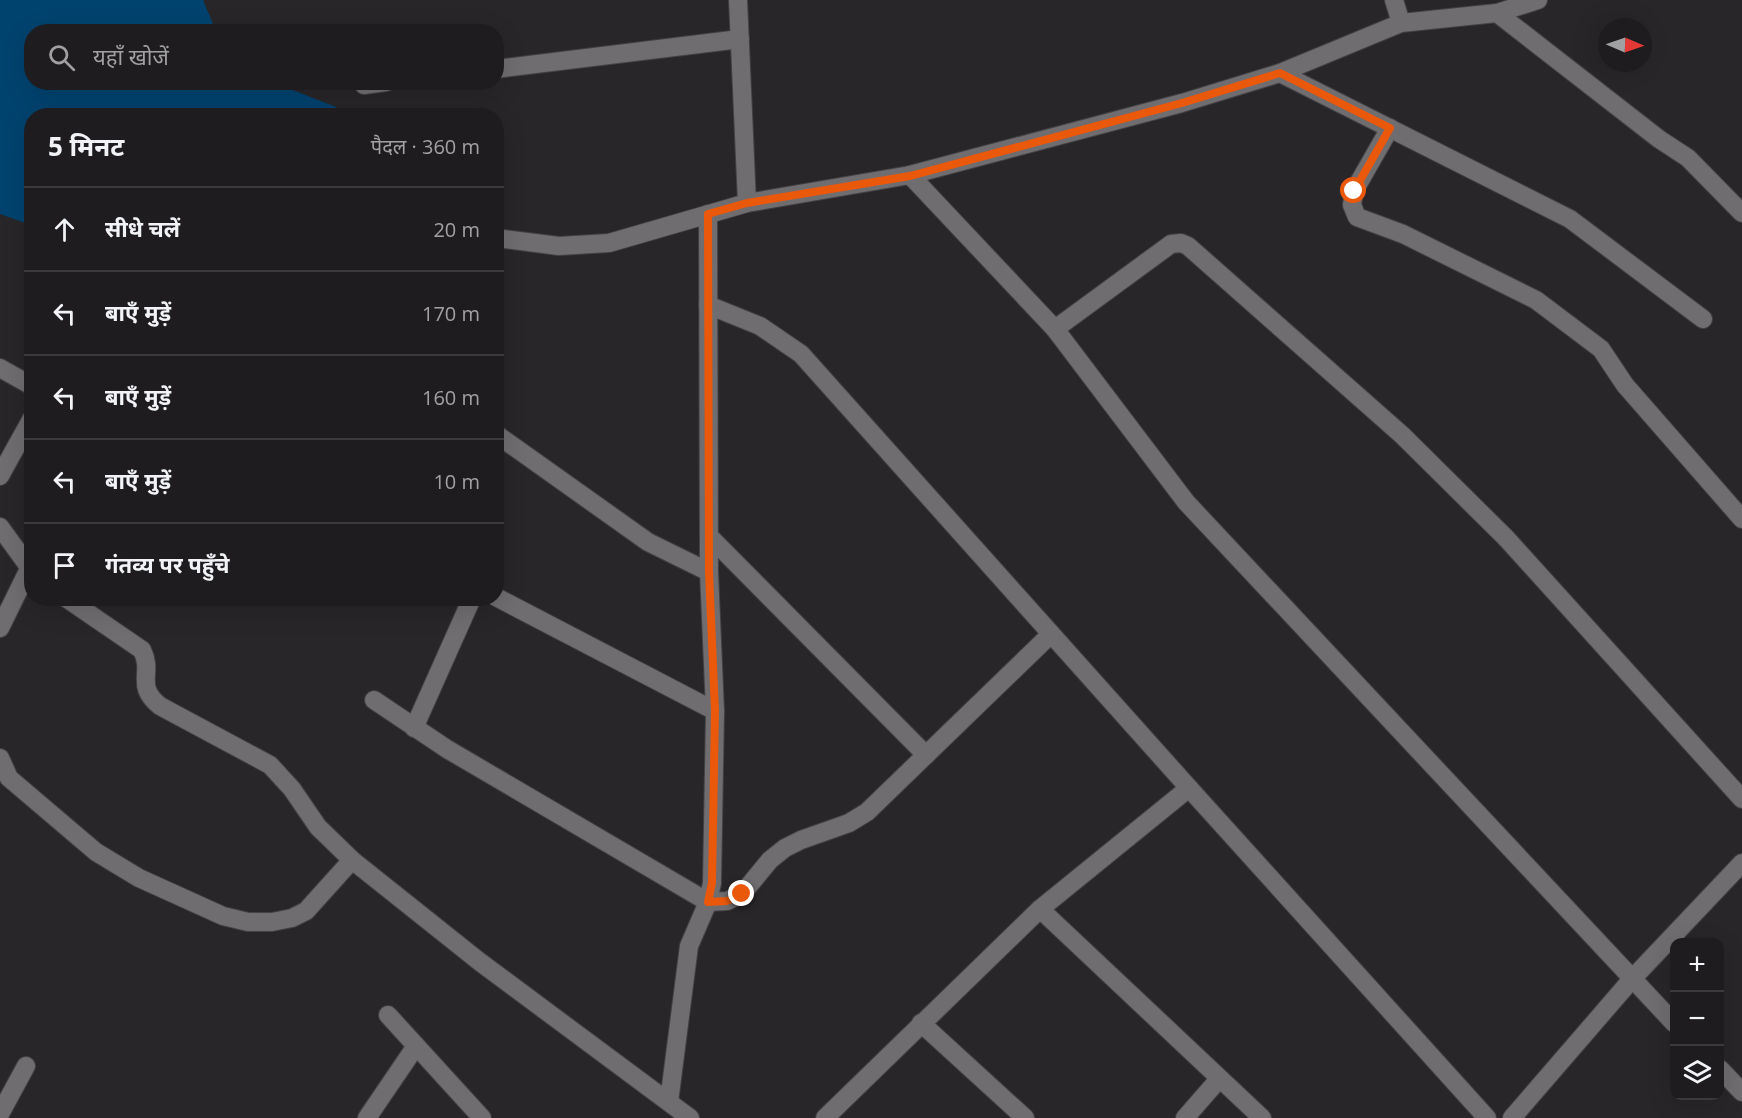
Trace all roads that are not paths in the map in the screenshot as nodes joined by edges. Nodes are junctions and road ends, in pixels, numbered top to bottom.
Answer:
1 (738, 0) edge
2 (1394, 0) edge
3 (1538, 0) edge
4 (1497, 13) junction
5 (1401, 23) junction
6 (740, 39) junction
7 (504, 68) edge
8 (1280, 73) junction
9 (1390, 128) junction
10 (910, 176) junction
11 (747, 203) junction
12 (1742, 213) edge
13 (708, 214) junction
14 (504, 239) edge
15 (708, 305) junction
16 (1702, 320) dead end
17 (1055, 329) junction
18 (0, 368) edge
19 (24, 382) edge
20 (24, 432) edge
21 (504, 440) edge
22 (0, 476) edge
23 (1742, 519) edge
24 (0, 527) edge
25 (709, 536) junction
26 (24, 561) edge
27 (709, 572) junction
28 (24, 582) edge
29 (504, 601) edge
30 (78, 606) edge
31 (468, 606) edge
32 (0, 628) edge
33 (1051, 634) junction
34 (374, 700) dead end
35 (715, 711) junction
36 (414, 728) junction
37 (926, 755) junction
38 (0, 758) edge
39 (1189, 788) junction
40 (1742, 800) edge
41 (352, 860) junction
42 (1742, 863) edge
43 (708, 902) junction
44 (1040, 909) junction
45 (1632, 980) junction
46 (388, 1015) dead end
47 (1670, 1019) edge
48 (921, 1023) junction
49 (416, 1046) junction
50 (26, 1066) dead end
51 (1724, 1074) edge
52 (1219, 1079) junction
53 (1742, 1092) edge
54 (669, 1102) junction
55 (0, 1114) edge
56 (367, 1118) edge
57 (482, 1118) edge
58 (690, 1118) edge
59 (825, 1118) edge
60 (1025, 1118) edge
61 (1185, 1118) edge
62 (1262, 1118) edge
63 (1487, 1118) edge
64 (1512, 1118) edge

1 - 6 street
2 - 5 street
3 - 4 street
4 - 5 street
4 - 12 street
5 - 8 street
6 - 7 street
6 - 11 street
8 - 9 street
8 - 10 street
9 - 16 street
9 - 23 street
10 - 11 street
10 - 17 street
11 - 13 street
13 - 14 street
13 - 15 street
15 - 25 street
15 - 33 street
17 - 40 street
17 - 45 street
18 - 19 street
20 - 22 street
21 - 27 street
24 - 26 street
25 - 27 street
25 - 37 street
27 - 35 street
28 - 32 street
29 - 35 street
30 - 41 street
31 - 36 street
33 - 37 street
33 - 39 street
34 - 36 street
35 - 43 street
36 - 43 street
37 - 43 street
38 - 41 street
39 - 44 street
39 - 63 street
41 - 54 street
42 - 45 street
43 - 54 street
44 - 48 street
44 - 52 street
45 - 47 street
45 - 64 street
46 - 49 street
48 - 59 street
48 - 60 street
49 - 56 street
49 - 57 street
50 - 55 street
51 - 53 street
52 - 61 street
52 - 62 street
54 - 58 street

